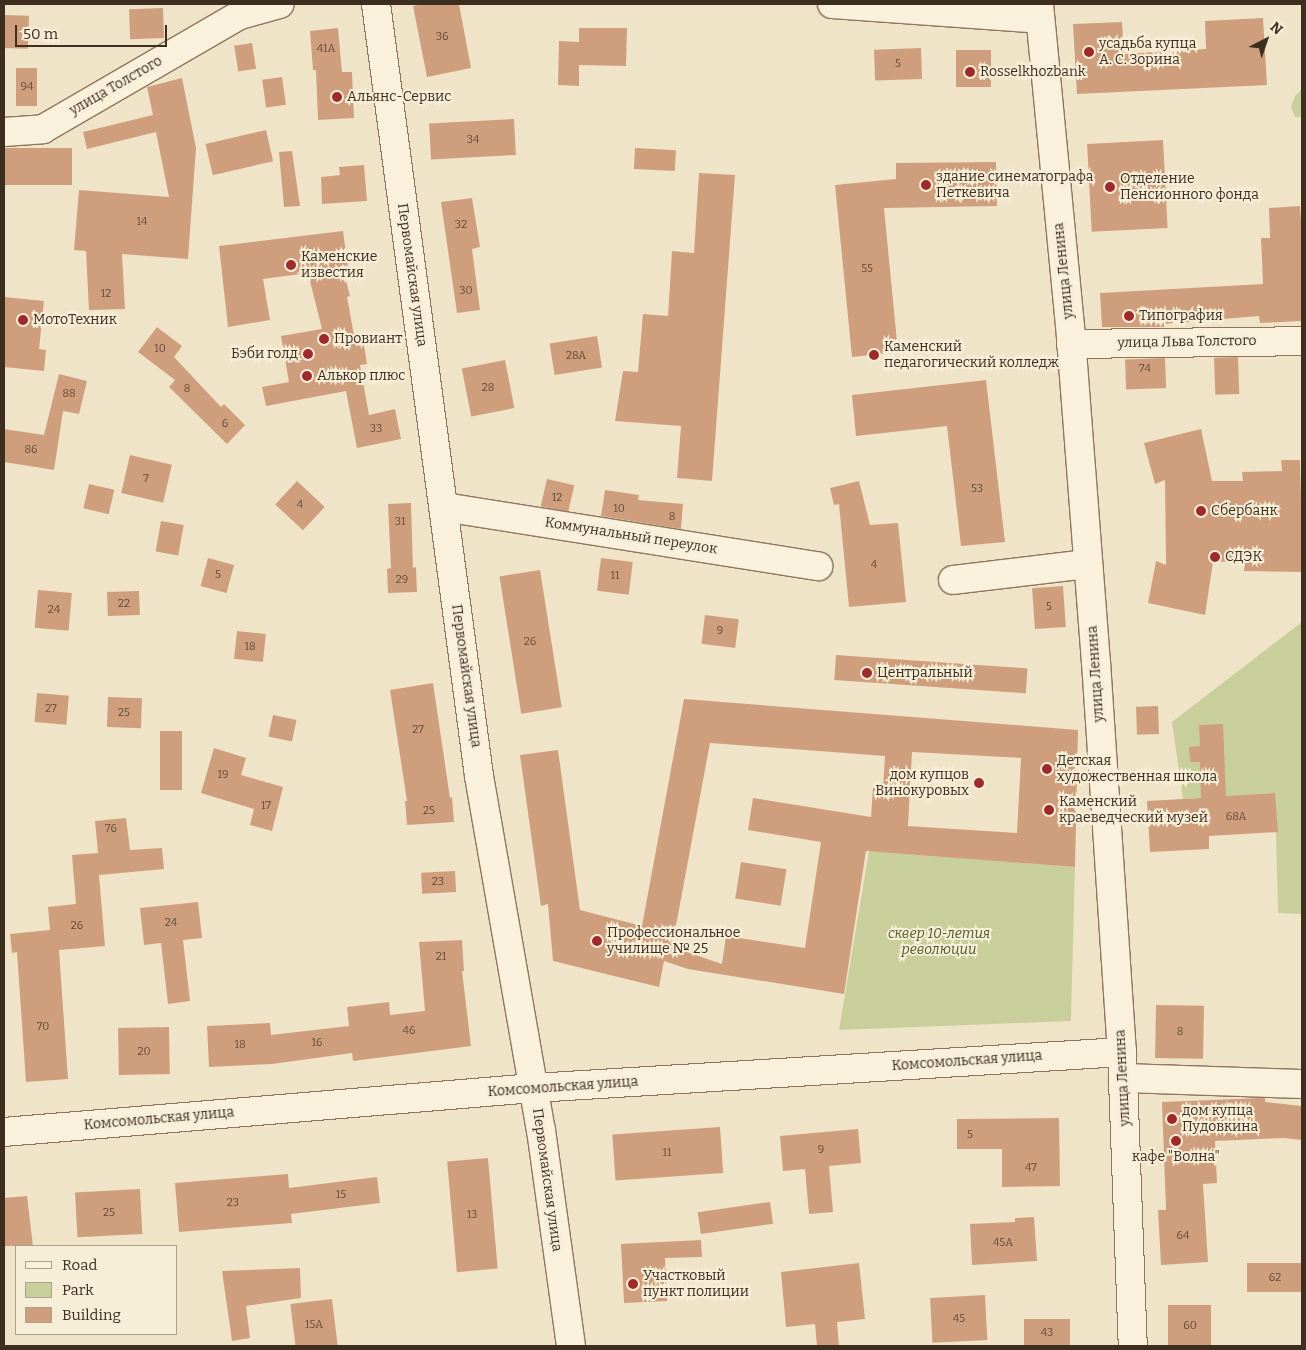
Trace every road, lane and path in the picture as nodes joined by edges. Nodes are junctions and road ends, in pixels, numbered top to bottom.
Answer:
1 (280, 4) edge
2 (376, 4) edge
3 (832, 4) edge
4 (1039, 11) edge
5 (4, 132) edge
6 (1302, 341) edge
7 (1071, 344) junction
8 (444, 507) junction
9 (1088, 564) junction
10 (818, 566) dead end
11 (953, 580) dead end
12 (1123, 1065) junction
13 (1302, 1084) edge
14 (534, 1088) junction
15 (4, 1132) edge
16 (571, 1346) edge
17 (1133, 1346) edge

1 - 5 street, улица Толстого
2 - 8 street, Первомайская улица
3 - 4 street
4 - 7 street, улица Ленина
6 - 7 street, улица Льва Толстого
7 - 9 street, улица Ленина
8 - 10 street, Коммунальный переулок
8 - 14 street, Первомайская улица
9 - 11 street
9 - 12 street, улица Ленина
12 - 13 street, Комсомольская улица
12 - 14 street, Комсомольская улица
12 - 17 street, улица Ленина
14 - 15 street, Комсомольская улица
14 - 16 street, Первомайская улица

